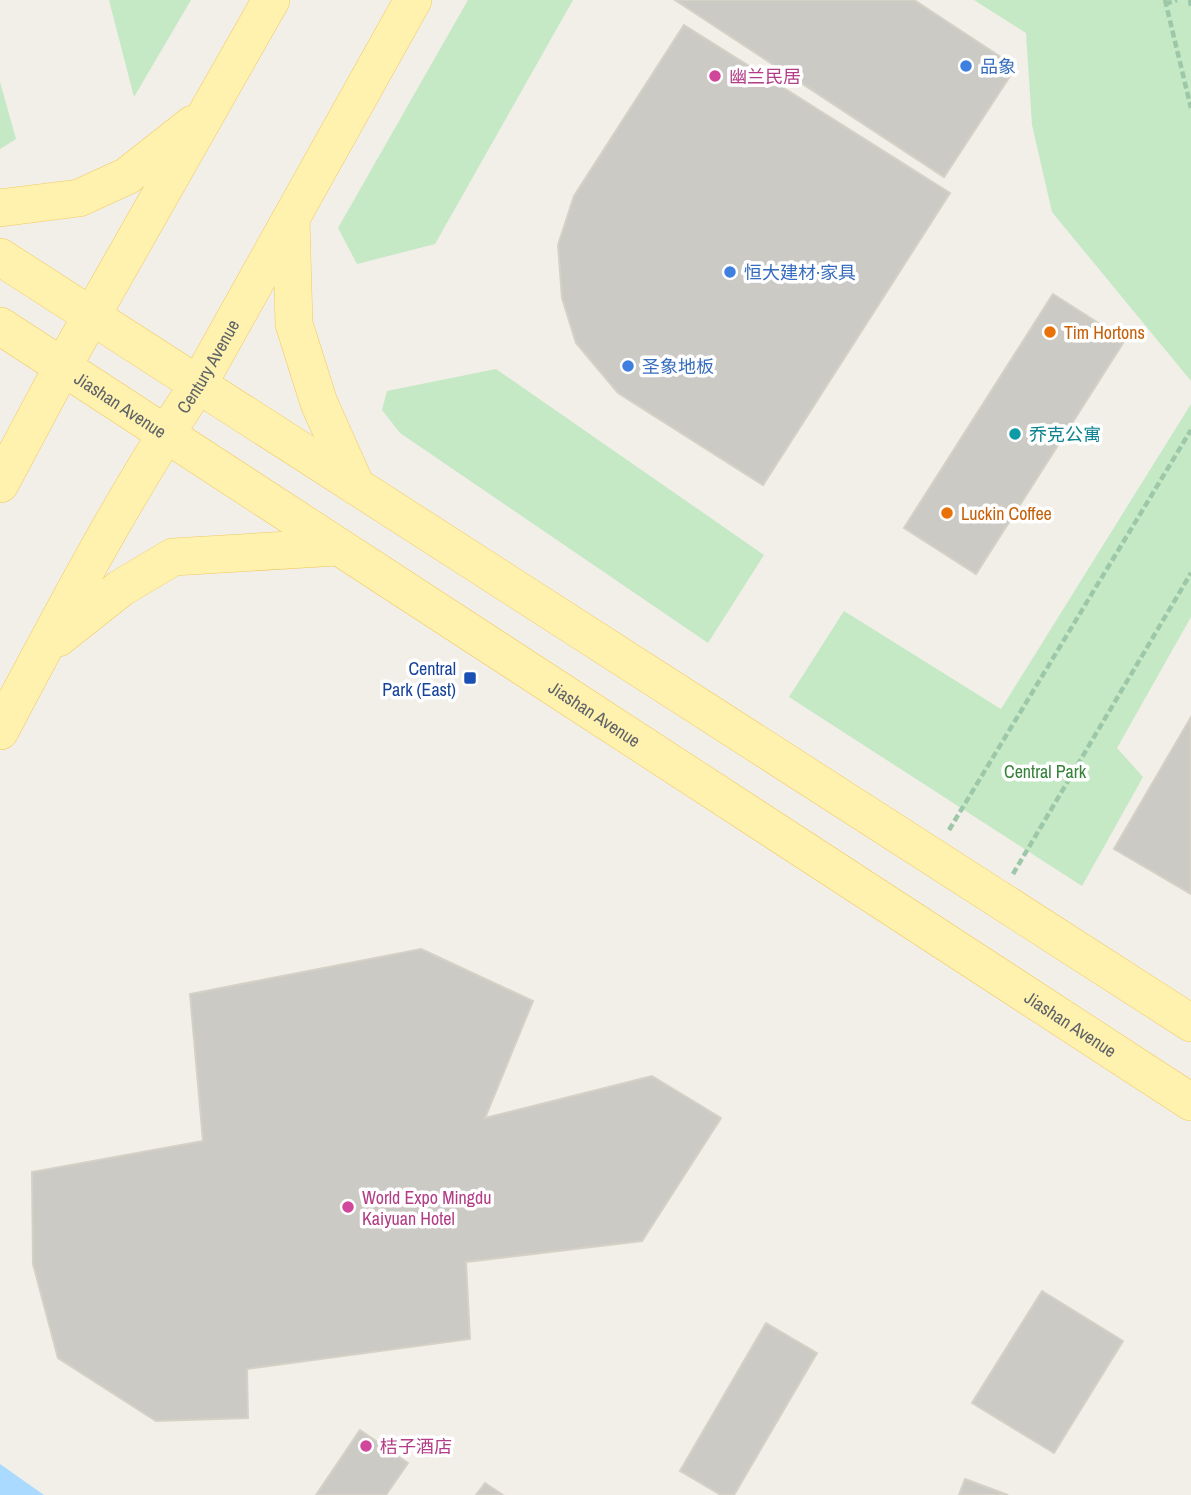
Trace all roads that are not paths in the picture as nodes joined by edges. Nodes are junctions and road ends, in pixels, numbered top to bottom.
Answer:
1 (271, 0) edge
2 (413, 0) edge
3 (208, 113) junction
4 (0, 208) edge
5 (291, 219) junction
6 (0, 257) edge
7 (92, 318) junction
8 (0, 326) edge
9 (63, 366) junction
10 (198, 384) junction
11 (165, 435) junction
12 (0, 484) edge
13 (356, 486) junction
14 (338, 547) junction
15 (43, 649) junction
16 (0, 731) edge
17 (1191, 1023) edge
18 (1191, 1102) edge

1 - 3 main road
2 - 5 main road, Century Avenue
3 - 4 main road
3 - 7 main road
5 - 10 main road, Century Avenue
5 - 13 main road
6 - 7 main road
7 - 9 main road
7 - 10 main road
8 - 9 main road, Jiashan Avenue
9 - 11 main road, Jiashan Avenue
9 - 12 main road
10 - 11 main road, Century Avenue
10 - 13 main road
11 - 14 main road, Jiashan Avenue
11 - 15 main road, Century Avenue
13 - 17 main road
14 - 15 main road
14 - 18 main road, Jiashan Avenue
15 - 16 main road, Century Avenue

